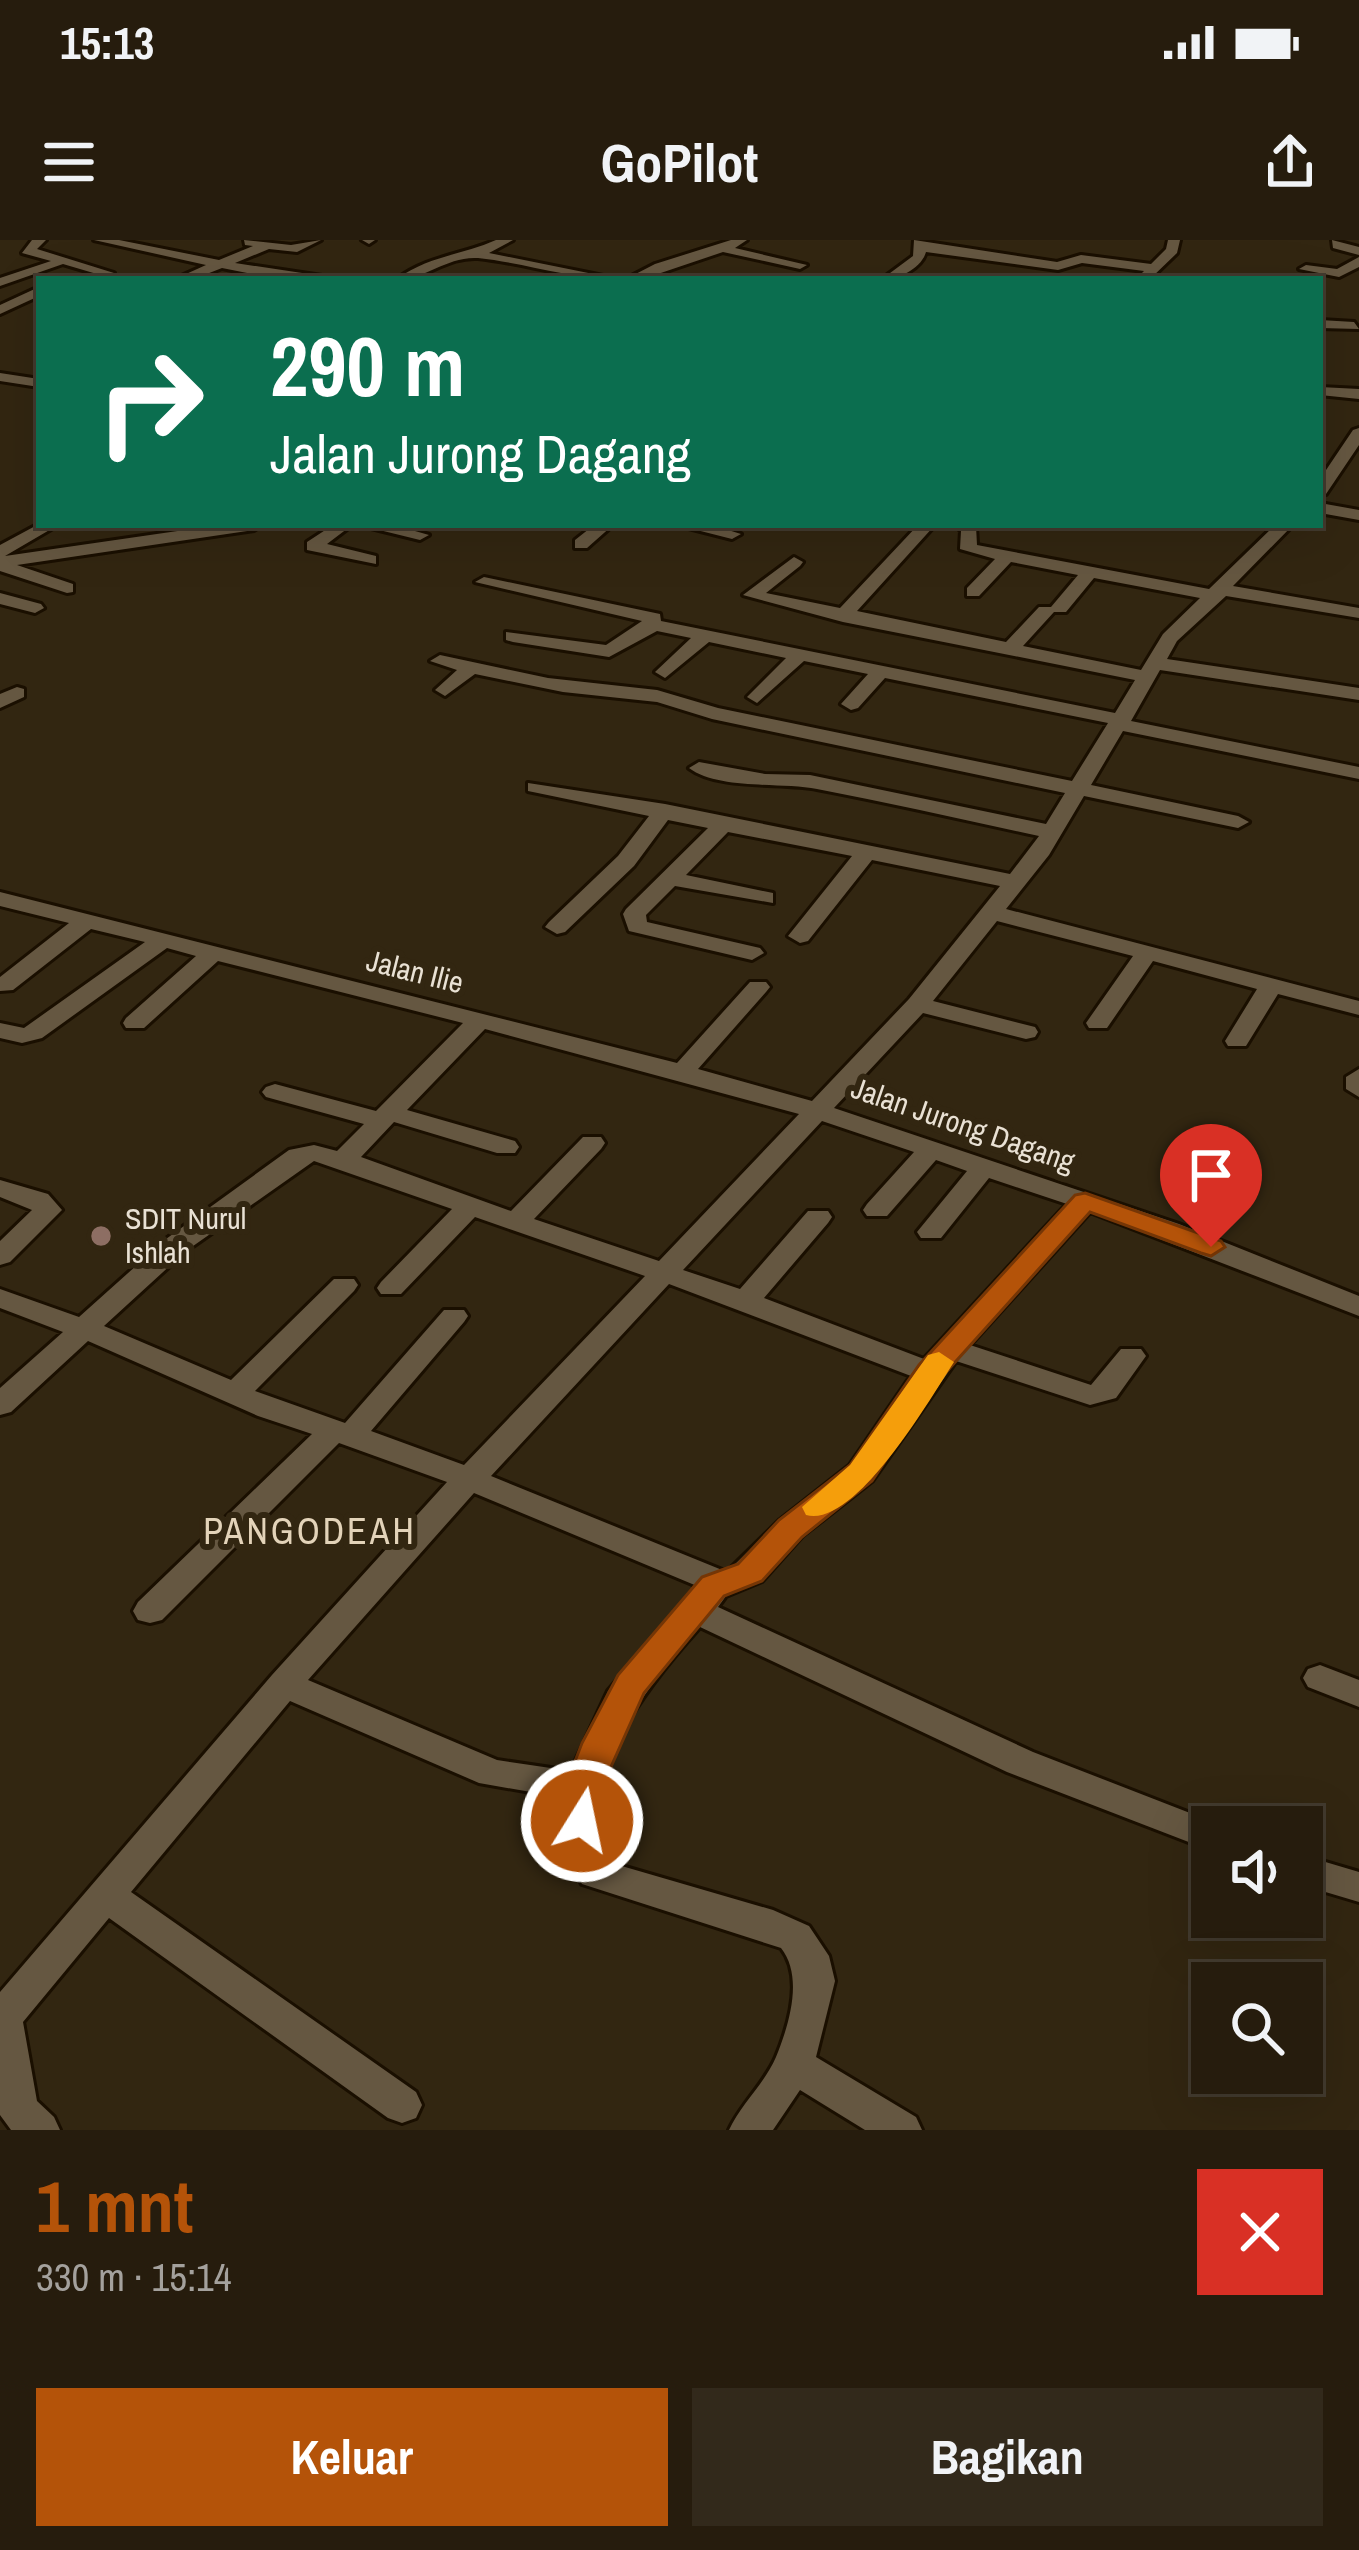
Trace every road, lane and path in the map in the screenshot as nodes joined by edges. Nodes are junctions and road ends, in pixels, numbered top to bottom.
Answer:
1 (40, 240) edge
2 (100, 240) edge
3 (315, 240) edge
4 (507, 240) edge
5 (741, 240) edge
6 (1174, 240) edge
7 (1338, 240) edge
8 (242, 241) edge
9 (921, 244) edge
10 (268, 245) junction
11 (724, 249) junction
12 (1359, 250) edge
13 (475, 254) junction
14 (778, 260) junction
15 (1359, 261) edge
16 (57, 262) junction
17 (219, 264) junction
18 (800, 265) dead end
19 (0, 269) edge
20 (1306, 269) dead end
21 (756, 270) dead end
22 (1342, 272) junction
23 (107, 273) dead end
24 (1149, 273) edge
25 (21, 274) junction
26 (1359, 275) edge
27 (189, 276) edge
28 (261, 276) edge
29 (410, 276) edge
30 (595, 276) edge
31 (639, 276) edge
32 (893, 276) edge
33 (0, 283) edge
34 (36, 290) edge
35 (36, 292) edge
36 (1335, 295) dead end
37 (0, 310) edge
38 (1323, 324) edge
39 (1357, 326) edge
40 (1359, 344) edge
41 (0, 376) edge
42 (36, 382) edge
43 (1323, 391) edge
44 (1359, 394) edge
45 (1359, 433) edge
46 (1359, 474) edge
47 (1326, 479) edge
48 (1323, 509) edge
49 (1359, 515) edge
50 (44, 528) edge
51 (233, 528) edge
52 (340, 528) edge
53 (383, 528) edge
54 (601, 528) edge
55 (701, 528) edge
56 (924, 528) edge
57 (968, 528) edge
58 (1282, 528) edge
59 (732, 534) dead end
60 (420, 535) dead end
61 (581, 544) dead end
62 (0, 552) edge
63 (1007, 556) junction
64 (370, 560) dead end
65 (794, 562) dead end
66 (1089, 573) junction
67 (484, 582) dead end
68 (67, 588) dead end
69 (973, 592) dead end
70 (1220, 593) junction
71 (0, 598) edge
72 (35, 608) dead end
73 (1359, 613) edge
74 (843, 616) junction
75 (649, 626) junction
76 (706, 635) junction
77 (513, 636) dead end
78 (1010, 649) junction
79 (802, 653) junction
80 (440, 661) dead end
81 (472, 667) junction
82 (883, 669) junction
83 (1151, 670) junction
84 (665, 672) dead end
85 (445, 691) dead end
86 (1359, 694) edge
87 (757, 697) dead end
88 (851, 704) dead end
89 (1120, 722) junction
90 (699, 768) dead end
91 (1359, 773) edge
92 (535, 787) dead end
93 (1079, 787) junction
94 (665, 810) junction
95 (726, 822) junction
96 (1238, 822) dead end
97 (1052, 832) junction
98 (867, 852) junction
99 (668, 878) junction
100 (1014, 882) junction
101 (0, 898) edge
102 (766, 898) dead end
103 (990, 911) junction
104 (86, 921) junction
105 (557, 927) dead end
106 (800, 937) dead end
107 (162, 941) junction
108 (1148, 951) junction
109 (752, 953) dead end
110 (212, 954) junction
111 (1272, 984) junction
112 (4, 985) dead end
113 (758, 987) dead end
114 (918, 1004) junction
115 (1359, 1008) edge
116 (478, 1022) junction
117 (134, 1023) dead end
118 (1098, 1023) dead end
119 (0, 1030) edge
120 (1026, 1032) dead end
121 (1237, 1041) dead end
122 (682, 1072) junction
123 (1359, 1077) edge
124 (1359, 1090) edge
125 (275, 1092) dead end
126 (814, 1110) junction
127 (386, 1117) junction
128 (592, 1143) dead end
129 (506, 1147) dead end
130 (931, 1149) junction
131 (344, 1160) junction
132 (983, 1167) junction
133 (0, 1188) edge
134 (1085, 1201) junction
135 (470, 1206) junction
136 (877, 1210) dead end
137 (818, 1217) dead end
138 (518, 1220) junction
139 (932, 1232) dead end
140 (0, 1256) edge
141 (666, 1272) junction
142 (344, 1286) dead end
143 (391, 1288) dead end
144 (0, 1298) edge
145 (746, 1301) junction
146 (1359, 1307) edge
147 (454, 1316) dead end
148 (84, 1328) junction
149 (1131, 1356) dead end
150 (940, 1360) junction
151 (235, 1393) junction
152 (0, 1405) edge
153 (342, 1433) junction
154 (470, 1483) junction
155 (705, 1599) junction
156 (150, 1611) dead end
157 (1320, 1678) dead end
158 (284, 1684) junction
159 (1359, 1694) edge
160 (584, 1787) junction
161 (1191, 1828) edge
162 (1323, 1876) edge
163 (1359, 1887) edge
164 (104, 1894) junction
165 (2, 2020) edge
166 (794, 2065) junction
167 (402, 2105) dead end
168 (39, 2130) edge
169 (750, 2130) edge
170 (901, 2130) edge

1 - 16 street
2 - 17 street
3 - 10 street
4 - 13 street
5 - 11 street
6 - 24 street
7 - 12 street
8 - 10 street
9 - 24 street
9 - 32 street
10 - 17 street
11 - 14 street
11 - 31 street
13 - 29 street
13 - 30 street
14 - 18 street
14 - 21 street
15 - 22 street
16 - 23 street
16 - 25 street
17 - 27 street
17 - 28 street
19 - 25 street
20 - 22 street
22 - 26 street
25 - 33 street
26 - 36 street
33 - 34 street
35 - 37 street
38 - 39 street
39 - 40 street
41 - 42 street
43 - 44 street
45 - 47 street
46 - 47 street
48 - 49 street
50 - 62 street
51 - 68 street
52 - 64 street
53 - 60 street
54 - 61 street
55 - 59 street
56 - 74 street
57 - 63 street
58 - 70 street
63 - 66 street
63 - 69 street
65 - 74 street
66 - 70 street
66 - 78 street
67 - 75 street
70 - 73 street
70 - 83 street
71 - 72 street
74 - 78 street
75 - 76 street
75 - 77 street
76 - 79 street
76 - 84 street
78 - 83 street
79 - 82 street
79 - 87 street
80 - 81 street
81 - 85 street
81 - 93 street
82 - 88 street
82 - 89 street
83 - 86 street
83 - 89 street
89 - 91 street
89 - 93 street
90 - 97 street
92 - 94 street
93 - 96 street
93 - 97 street
94 - 95 street
94 - 105 street
95 - 98 street
95 - 99 street
97 - 100 street
98 - 100 street
98 - 106 street
99 - 102 street
99 - 109 street
100 - 103 street
101 - 104 street, Jalan Ilie
103 - 108 street
103 - 114 street
104 - 107 street, Jalan Ilie
104 - 112 street
107 - 110 street, Jalan Ilie
107 - 119 street
108 - 111 street
108 - 118 street
110 - 116 street, Jalan Ilie
110 - 117 street
111 - 115 street
111 - 121 street
113 - 122 street
114 - 120 street
114 - 126 street
116 - 122 street, Jalan Ilie
116 - 127 street
122 - 126 street, Jalan Ilie
123 - 124 street
125 - 127 street
126 - 130 street, Jalan Jurong Dagang
126 - 141 street
127 - 129 street
127 - 131 street
128 - 138 street
130 - 132 street, Jalan Jurong Dagang
130 - 136 street
131 - 135 street
131 - 148 street
132 - 134 street, Jalan Jurong Dagang
132 - 139 street
133 - 140 street
134 - 146 street, Jalan Jurong Dagang
134 - 150 street
135 - 138 street
135 - 143 street
137 - 145 street
138 - 141 street
141 - 145 street
141 - 154 street
142 - 151 street
144 - 148 street
145 - 150 street
147 - 153 street
148 - 151 street
148 - 152 street
149 - 150 street
150 - 155 street
151 - 153 street
153 - 154 street
153 - 156 street
154 - 155 street
154 - 158 street
155 - 160 street
155 - 161 street
157 - 159 street
158 - 160 street
158 - 164 street
160 - 166 street
162 - 163 street
164 - 165 street
164 - 167 street
165 - 168 street
166 - 169 street
166 - 170 street

